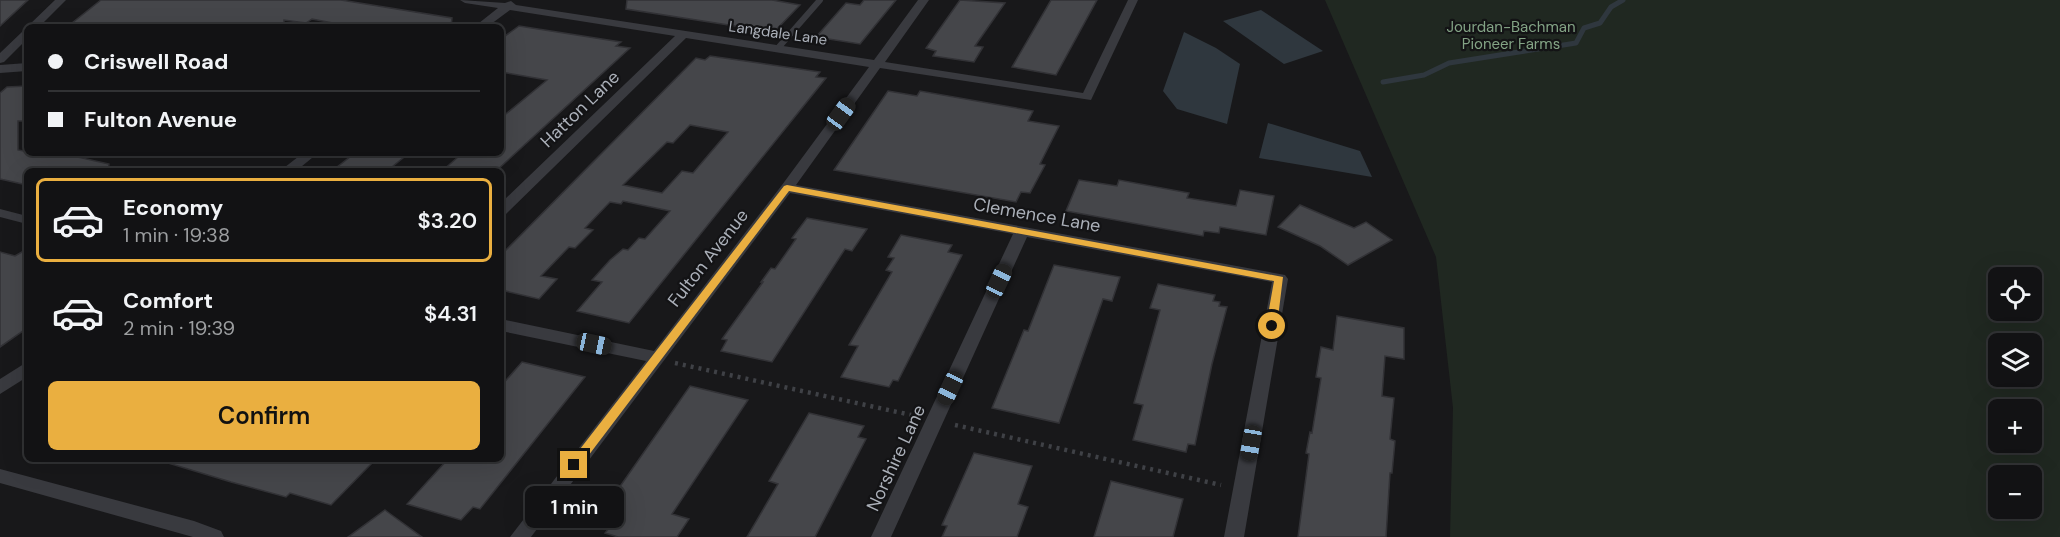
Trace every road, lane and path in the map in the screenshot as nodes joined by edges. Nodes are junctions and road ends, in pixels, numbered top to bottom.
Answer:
1 (61, 0) edge
2 (465, 0) edge
3 (820, 0) edge
4 (924, 0) edge
5 (1132, 0) edge
6 (512, 3) edge
7 (36, 24) edge
8 (484, 24) edge
9 (684, 34) junction
10 (24, 36) edge
11 (778, 48) junction
12 (0, 59) edge
13 (878, 63) junction
14 (24, 67) edge
15 (0, 69) edge
16 (307, 156) edge
17 (291, 168) edge
18 (787, 188) junction
19 (504, 208) edge
20 (0, 213) edge
21 (24, 219) edge
22 (1021, 233) junction
23 (504, 326) edge
24 (656, 357) junction
25 (675, 363) dead end
26 (24, 370) edge
27 (0, 388) edge
28 (911, 415) dead end
29 (955, 425) dead end
30 (0, 476) edge
31 (1221, 485) dead end
32 (214, 537) edge
33 (520, 537) edge
34 (881, 537) edge
35 (1234, 537) edge

1 - 7 street
2 - 6 street, Langdale Lane
3 - 11 lane
4 - 13 street, Fulton Avenue
5 - 13 street, Langdale Lane
6 - 8 street
6 - 9 street, Langdale Lane
9 - 11 street, Langdale Lane
9 - 19 street, Hatton Lane
10 - 12 street
11 - 13 street, Langdale Lane
13 - 18 street, Fulton Avenue
14 - 15 street
16 - 17 street
18 - 22 street, Clemence Lane
18 - 24 street, Fulton Avenue
20 - 21 street
22 - 34 street, Norshire Lane
22 - 35 street, Clemence Lane
23 - 24 street
24 - 33 street, Fulton Avenue
25 - 28 path
26 - 27 street
29 - 31 path
30 - 32 street

